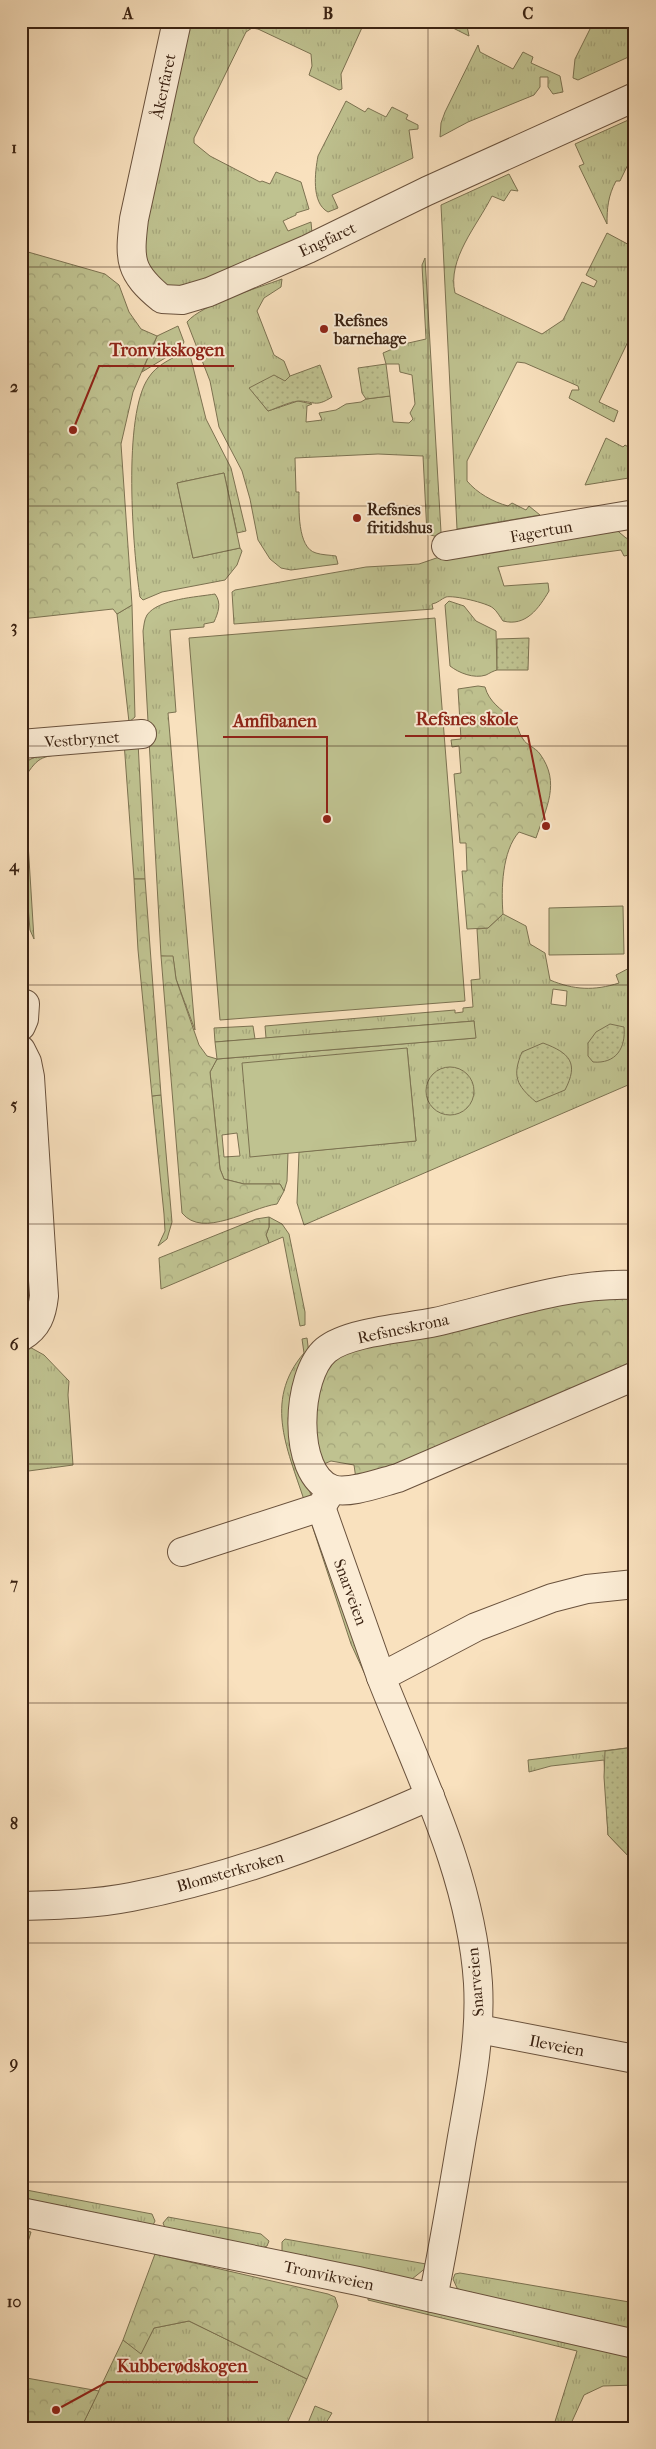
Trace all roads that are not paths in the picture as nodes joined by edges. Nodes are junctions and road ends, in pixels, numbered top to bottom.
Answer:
1 (177, 21) edge
2 (635, 97) edge
3 (148, 150) joint
4 (635, 514) edge
5 (446, 546) dead end
6 (142, 734) dead end
7 (21, 744) edge
8 (21, 1050) edge
9 (635, 1285) edge
10 (21, 1337) edge
11 (635, 1376) edge
12 (326, 1498) junction
13 (182, 1552) dead end
14 (635, 1584) edge
15 (381, 1677) junction
16 (430, 1796) junction
17 (21, 1906) edge
18 (479, 2029) junction
19 (635, 2059) edge
20 (21, 2212) edge
21 (433, 2298) junction
22 (635, 2344) edge

1 - 3 street, Åkerfaret
2 - 3 street, Engfaret
4 - 5 street, Fagertun
6 - 7 street, Vestbrynet
8 - 10 street
9 - 12 street, Refsneskrona
11 - 12 street
12 - 13 street
12 - 15 street, Snarveien
14 - 15 street
15 - 16 street, Snarveien
16 - 17 street, Blomsterkroken
16 - 18 street, Snarveien
18 - 19 street, Ileveien
18 - 21 street, Snarveien
20 - 21 street, Tronvikveien
21 - 22 street, Tronvikveien

